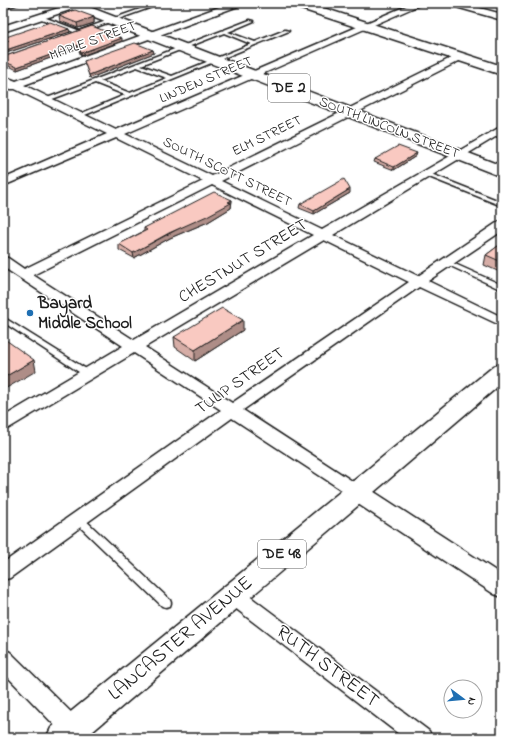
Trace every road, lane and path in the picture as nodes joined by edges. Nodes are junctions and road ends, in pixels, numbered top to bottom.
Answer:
1 (19, 3) edge
2 (161, 3) edge
3 (238, 3) edge
4 (296, 3) edge
5 (420, 3) edge
6 (452, 3) edge
7 (75, 4) edge
8 (3, 8) edge
9 (41, 16) junction
10 (502, 17) edge
11 (111, 19) junction
12 (252, 21) dead end
13 (367, 26) junction
14 (3, 29) edge
15 (287, 31) dead end
16 (78, 32) junction
17 (224, 32) junction
18 (71, 34) edge
19 (151, 35) junction
20 (256, 44) junction
21 (182, 47) junction
22 (460, 57) junction
23 (217, 60) junction
24 (137, 65) junction
25 (502, 71) edge
26 (254, 75) junction
27 (172, 78) junction
28 (3, 79) edge
29 (96, 81) junction
30 (15, 85) junction
31 (3, 89) edge
32 (130, 95) junction
33 (45, 100) junction
34 (350, 112) junction
35 (78, 116) junction
36 (502, 129) edge
37 (116, 134) junction
38 (459, 155) junction
39 (502, 172) edge
40 (426, 174) junction
41 (211, 181) junction
42 (3, 183) edge
43 (502, 204) edge
44 (501, 226) edge
45 (323, 235) junction
46 (3, 261) edge
47 (446, 262) junction
48 (24, 274) junction
49 (418, 281) junction
50 (502, 288) edge
51 (3, 319) edge
52 (502, 322) edge
53 (134, 346) junction
54 (501, 373) edge
55 (88, 374) junction
56 (231, 410) junction
57 (3, 424) edge
58 (357, 492) junction
59 (78, 519) junction
60 (3, 572) edge
61 (502, 587) edge
62 (233, 596) junction
63 (166, 603) dead end
64 (3, 658) edge
65 (73, 735) edge
66 (421, 738) edge

1 - 8 lane
2 - 11 lane
3 - 19 street, MAPLE STREET
4 - 13 main road
5 - 13 street, LINDEN STREET
6 - 10 street
7 - 9 street
7 - 11 main road, SOUTH LINCOLN STREET / DE 2
9 - 14 street
9 - 16 lane
11 - 16 lane
11 - 19 main road, SOUTH LINCOLN STREET / DE 2
12 - 17 lane
13 - 22 main road
13 - 26 street, LINDEN STREET
15 - 20 lane
16 - 18 lane
17 - 20 lane
17 - 21 lane
19 - 21 main road, SOUTH LINCOLN STREET / DE 2
19 - 30 street, MAPLE STREET
20 - 23 lane
21 - 23 main road, SOUTH LINCOLN STREET / DE 2
21 - 24 lane
22 - 25 main road
22 - 34 street, ELM STREET
23 - 26 main road, SOUTH LINCOLN STREET / DE 2
23 - 27 lane
24 - 27 lane
24 - 29 lane
26 - 34 main road, SOUTH LINCOLN STREET / DE 2
26 - 37 street, LINDEN STREET
27 - 32 lane
28 - 30 street, SOUTH SCOTT STREET
29 - 32 lane
29 - 33 lane
30 - 31 street, MAPLE STREET
30 - 33 street, SOUTH SCOTT STREET
32 - 35 lane
33 - 35 street, SOUTH SCOTT STREET
34 - 38 main road, SOUTH LINCOLN STREET / DE 2
34 - 41 street, ELM STREET
35 - 37 street, SOUTH SCOTT STREET
36 - 38 street, CHESTNUT STREET
37 - 41 street, SOUTH SCOTT STREET
37 - 42 street, LINDEN STREET
38 - 39 main road, SOUTH LINCOLN STREET / DE 2
38 - 40 street, CHESTNUT STREET
40 - 43 lane
40 - 45 street, CHESTNUT STREET
41 - 45 street, SOUTH SCOTT STREET
41 - 48 street, ELM STREET
44 - 47 street, TULIP STREET
45 - 49 street, SOUTH SCOTT STREET
45 - 53 street, CHESTNUT STREET
46 - 48 street
47 - 49 street, TULIP STREET
47 - 50 lane
48 - 53 street
49 - 52 street, SOUTH SCOTT STREET
49 - 56 street, TULIP STREET
51 - 55 lane
53 - 55 street, CHESTNUT STREET
53 - 56 street
54 - 58 main road, LANCASTER AVENUE / DE 48
55 - 57 street, CHESTNUT STREET
56 - 58 street
56 - 59 street, TULIP STREET
58 - 61 street
58 - 62 main road, LANCASTER AVENUE / DE 48
59 - 60 street, TULIP STREET
59 - 63 lane
62 - 65 main road, LANCASTER AVENUE / DE 48
62 - 66 street, RUTH STREET
64 - 65 street

